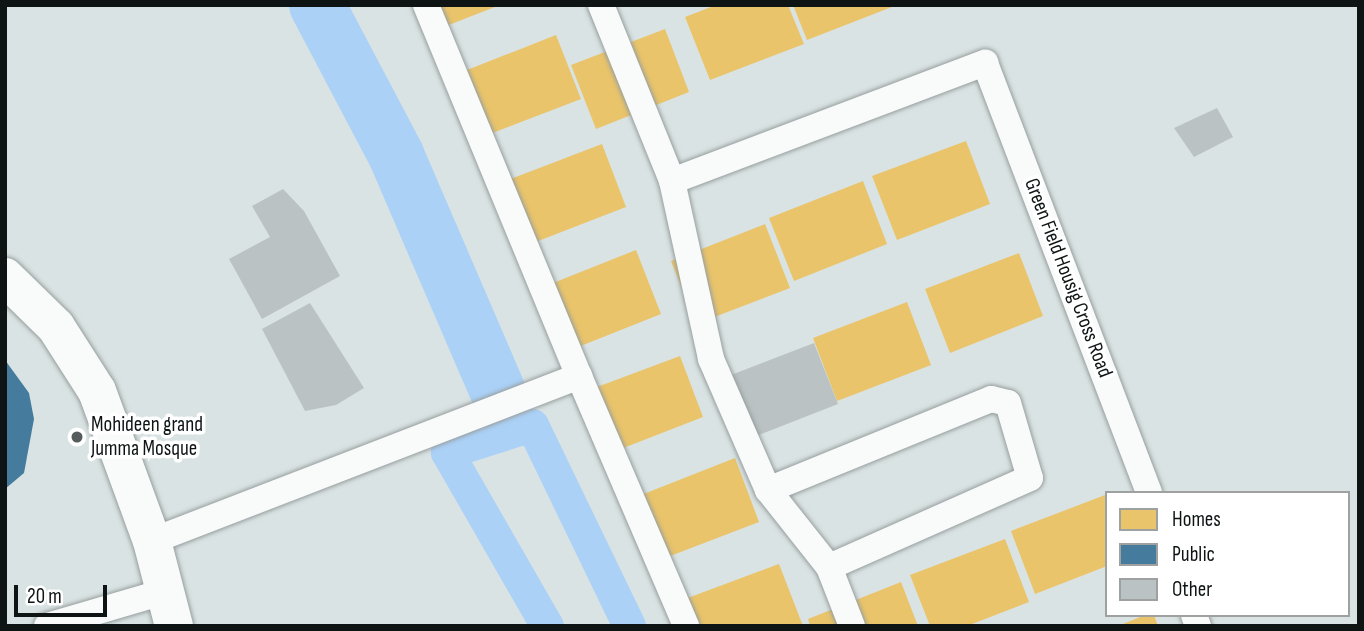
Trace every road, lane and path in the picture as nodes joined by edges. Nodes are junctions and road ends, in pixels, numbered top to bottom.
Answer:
1 (426, 5) edge
2 (601, 5) edge
3 (672, 181) junction
4 (5, 277) edge
5 (569, 381) junction
6 (768, 490) junction
7 (1148, 491) edge
8 (152, 541) junction
9 (829, 567) junction
10 (169, 609) edge
11 (47, 626) edge
12 (686, 626) edge
13 (852, 626) edge

1 - 5 street
2 - 3 street
3 - 6 street
3 - 7 street, Green Field Housig Cross Road
4 - 8 highway
5 - 8 street
5 - 12 street
6 - 9 street
6 - 9 street
8 - 10 highway
9 - 13 street
10 - 11 street

